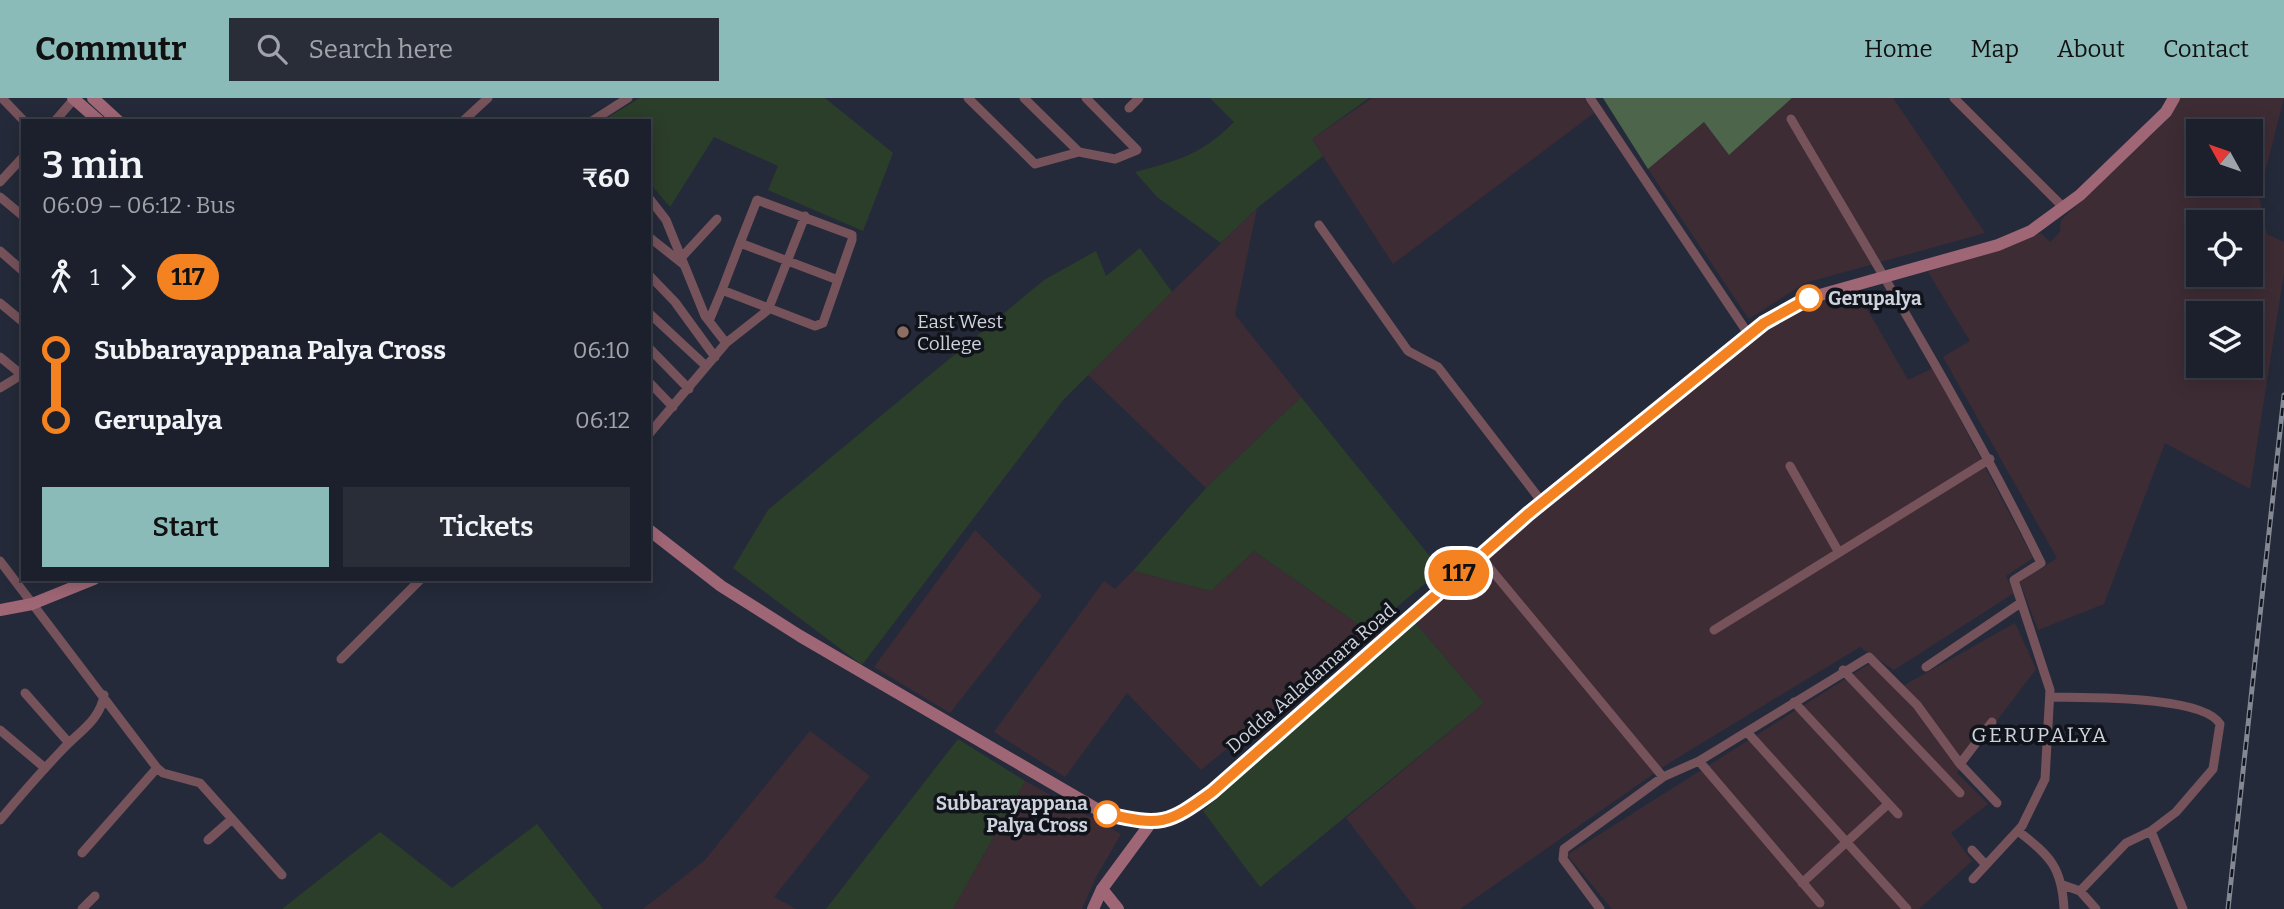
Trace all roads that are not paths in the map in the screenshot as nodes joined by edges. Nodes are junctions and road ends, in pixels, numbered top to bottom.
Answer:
1 (2, 98) edge
2 (93, 98) edge
3 (488, 98) edge
4 (628, 98) edge
5 (968, 98) edge
6 (1024, 98) edge
7 (1086, 98) edge
8 (1139, 98) edge
9 (1590, 98) edge
10 (1954, 98) edge
11 (2174, 98) edge
12 (74, 99) edge
13 (1129, 108) dead end
14 (22, 119) edge
15 (57, 119) edge
16 (97, 119) edge
17 (116, 119) edge
18 (465, 119) edge
19 (595, 119) edge
20 (1791, 119) dead end
21 (1079, 152) junction
22 (21, 159) edge
23 (0, 182) edge
24 (0, 197) edge
25 (651, 201) edge
26 (2064, 208) junction
27 (21, 214) edge
28 (804, 216) junction
29 (717, 219) dead end
30 (1319, 225) dead end
31 (651, 238) edge
32 (740, 243) junction
33 (0, 251) edge
34 (682, 261) junction
35 (788, 261) junction
36 (21, 269) edge
37 (651, 277) edge
38 (1884, 277) junction
39 (838, 280) junction
40 (722, 290) junction
41 (0, 303) edge
42 (769, 307) junction
43 (651, 315) edge
44 (21, 320) edge
45 (709, 321) junction
46 (1749, 335) junction
47 (726, 343) junction
48 (651, 350) edge
49 (0, 357) edge
50 (715, 357) junction
51 (706, 366) junction
52 (21, 374) edge
53 (21, 376) edge
54 (651, 384) edge
55 (0, 388) edge
56 (689, 389) junction
57 (673, 407) junction
58 (651, 431) edge
59 (1990, 460) junction
60 (1790, 466) dead end
61 (1542, 502) junction
62 (651, 532) edge
63 (1838, 551) junction
64 (1479, 555) junction
65 (0, 561) edge
66 (11, 573) junction
67 (0, 577) edge
68 (89, 581) edge
69 (419, 581) edge
70 (32, 604) junction
71 (2019, 604) junction
72 (0, 610) edge
73 (1714, 630) dead end
74 (341, 659) dead end
75 (1926, 667) dead end
76 (1843, 670) junction
77 (25, 693) dead end
78 (104, 695) junction
79 (2050, 697) junction
80 (1794, 702) junction
81 (1992, 722) dead end
82 (0, 730) edge
83 (1747, 733) junction
84 (69, 743) junction
85 (1699, 761) junction
86 (1960, 764) junction
87 (45, 768) junction
88 (157, 768) junction
89 (1663, 777) junction
90 (1960, 793) dead end
91 (1997, 803) dead end
92 (1887, 805) junction
93 (1898, 814) dead end
94 (232, 819) junction
95 (0, 820) edge
96 (1150, 824) junction
97 (2018, 831) junction
98 (2151, 831) junction
99 (208, 840) dead end
100 (1848, 842) junction
101 (1972, 850) dead end
102 (82, 853) dead end
103 (1986, 866) junction
104 (1994, 873) dead end
105 (282, 875) dead end
106 (1973, 879) dead end
107 (1802, 883) junction
108 (2063, 885) junction
109 (1102, 889) junction
110 (2080, 891) junction
111 (95, 896) dead end
112 (1820, 903) dead end
113 (82, 909) edge
114 (1093, 909) edge
115 (1118, 909) edge
116 (1600, 909) edge
117 (1907, 909) edge
118 (2064, 909) edge
119 (2095, 909) edge
120 (2183, 909) edge

1 - 14 street
2 - 17 main road
3 - 18 street
4 - 19 street
5 - 21 street
6 - 21 street
7 - 21 street
8 - 13 street
9 - 46 street
10 - 26 street
11 - 26 main road, Dodda Aaladamara Road
12 - 15 street
12 - 16 main road
20 - 38 street
22 - 23 street
24 - 27 street
25 - 34 street
26 - 38 main road, Dodda Aaladamara Road
28 - 32 street
28 - 35 street
28 - 39 street
29 - 34 street
30 - 61 street
31 - 34 street
32 - 35 street
32 - 40 street
33 - 36 street
34 - 45 street
35 - 39 street
35 - 42 street
37 - 50 street
38 - 46 main road, Dodda Aaladamara Road
38 - 59 street
39 - 42 street
40 - 42 street
40 - 45 street
41 - 44 street
42 - 47 street
43 - 51 street
45 - 47 street
46 - 61 main road, Dodda Aaladamara Road
47 - 50 street
48 - 56 street
49 - 52 street
50 - 51 street
51 - 56 street
53 - 55 street
54 - 57 street
56 - 57 street
57 - 58 street
59 - 63 street
59 - 71 street
60 - 63 street
61 - 64 main road, Dodda Aaladamara Road
62 - 96 main road
63 - 73 street
64 - 89 street
64 - 96 main road, Dodda Aaladamara Road
65 - 66 street
66 - 67 street
66 - 70 street
68 - 70 main road
69 - 74 street
70 - 72 main road
70 - 78 street
71 - 75 street
71 - 79 street
76 - 80 street
76 - 86 street
76 - 90 street
77 - 84 street
78 - 84 street
78 - 88 street
79 - 97 street
79 - 98 street
80 - 83 street
80 - 92 street
81 - 86 street
82 - 87 street
83 - 85 street
83 - 100 street
84 - 87 street
85 - 89 street
85 - 107 street
86 - 91 street
87 - 95 street
88 - 94 street
88 - 102 street
89 - 116 street
92 - 93 street
92 - 100 street
94 - 99 street
94 - 105 street
96 - 109 main road
97 - 103 street
97 - 108 street
98 - 110 street
98 - 120 street
100 - 107 street
100 - 117 street
101 - 103 street
103 - 104 street
103 - 106 street
107 - 112 street
108 - 110 street
108 - 118 street
109 - 114 main road
109 - 115 main road
110 - 119 street
111 - 113 street

